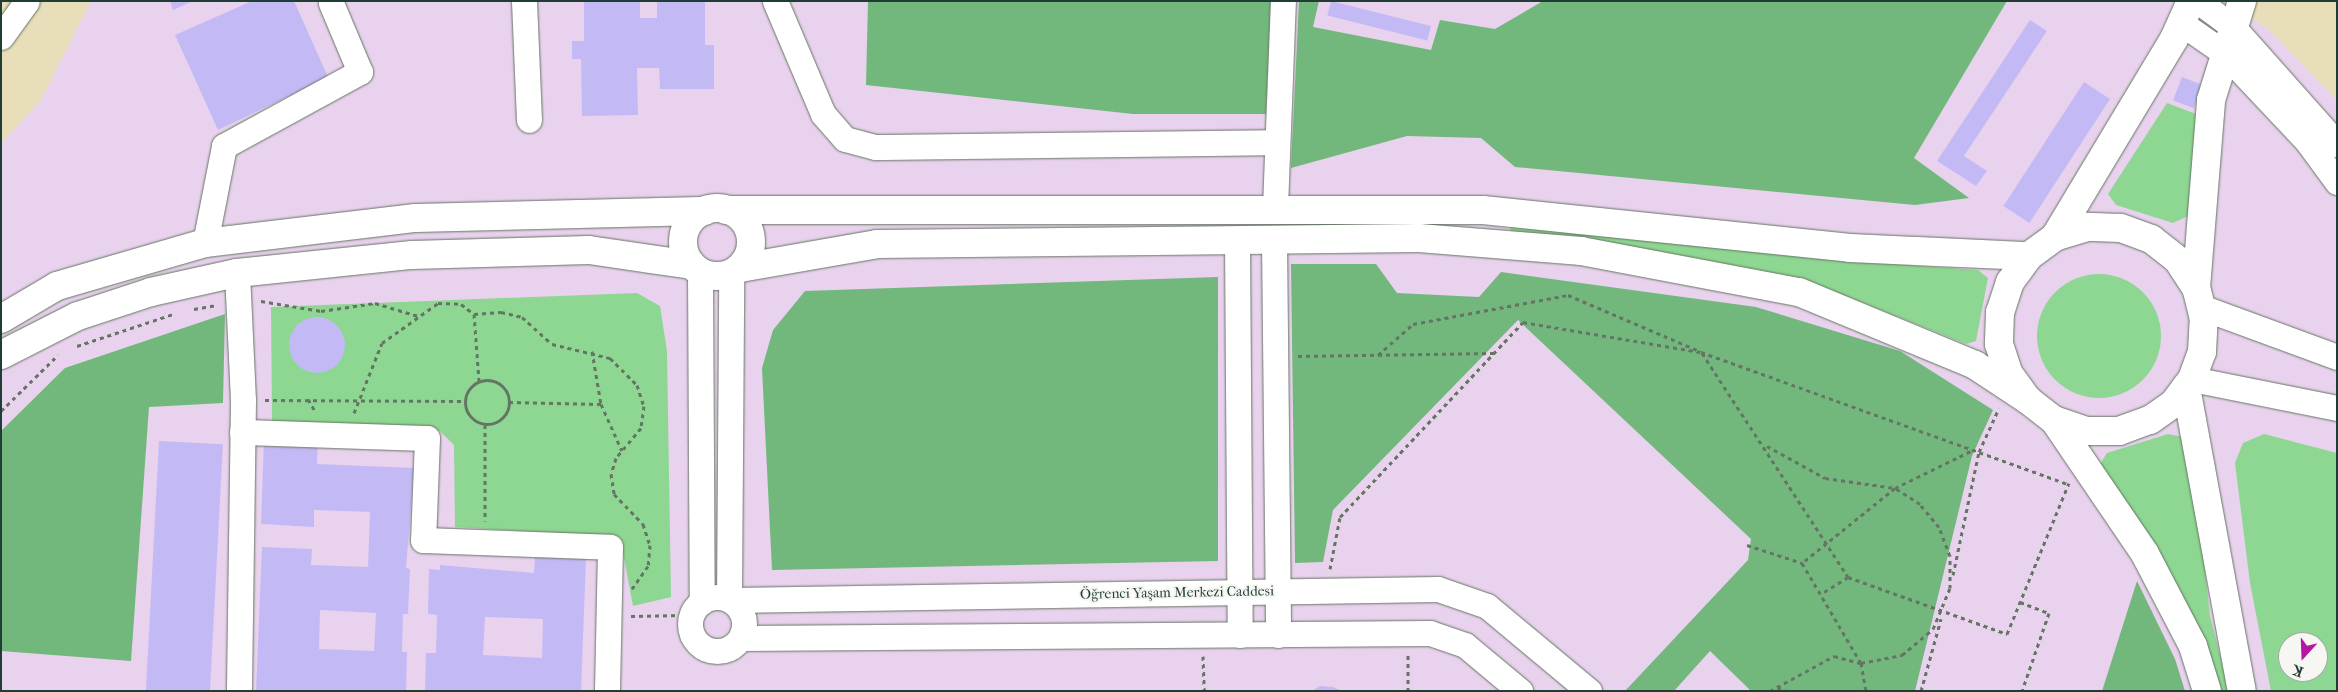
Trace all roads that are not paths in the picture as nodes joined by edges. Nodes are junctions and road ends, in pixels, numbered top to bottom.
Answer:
1 (27, 1) edge
2 (524, 1) edge
3 (775, 1) edge
4 (1283, 1) edge
5 (2198, 1) edge
6 (2242, 1) edge
7 (331, 3) dead end
8 (2186, 12) edge
9 (1, 37) edge
10 (2228, 39) junction
11 (529, 120) dead end
12 (1277, 142) junction
13 (2337, 144) edge
14 (2337, 182) edge
15 (1276, 207) junction
16 (715, 210) junction
17 (2055, 237) junction
18 (1274, 240) junction
19 (1237, 241) junction
20 (205, 243) junction
21 (2029, 256) junction
22 (696, 268) junction
23 (736, 271) junction
24 (237, 273) junction
25 (2198, 297) junction
26 (1, 319) edge
27 (1, 355) edge
28 (2337, 357) edge
29 (2189, 383) junction
30 (2028, 400) junction
31 (2337, 408) edge
32 (2054, 420) junction
33 (242, 432) junction
34 (1240, 591) junction
35 (1277, 591) junction
36 (730, 600) junction
37 (696, 608) junction
38 (1240, 635) junction
39 (1278, 635) junction
40 (740, 638) junction
41 (239, 691) edge
42 (607, 691) edge
43 (1520, 691) edge
44 (1589, 691) edge
45 (2207, 691) edge
46 (2242, 691) edge

1 - 9 street
2 - 11 street
3 - 12 street
4 - 12 street
5 - 10 street
6 - 10 street
7 - 20 street
8 - 10 street
8 - 17 street
10 - 13 street
10 - 14 street
10 - 25 street
12 - 15 street
15 - 16 street
15 - 21 street
16 - 20 street
16 - 22 street
16 - 23 street
17 - 21 street
17 - 25 street
18 - 19 street
18 - 30 street
18 - 35 street
19 - 23 street
19 - 34 street
20 - 26 street
21 - 30 street
22 - 23 street
22 - 24 street
22 - 37 street
23 - 36 street
24 - 27 street
24 - 33 street
25 - 28 street
25 - 29 street
29 - 31 street
29 - 32 street
29 - 46 street
30 - 32 street
32 - 45 street
33 - 41 street
33 - 42 street
34 - 35 street, Öğrenci Yaşam Merkezi Caddesi
34 - 36 street, Öğrenci Yaşam Merkezi Caddesi
34 - 38 street
35 - 39 street
35 - 44 street, Öğrenci Yaşam Merkezi Caddesi
36 - 37 street
36 - 40 street
37 - 40 street
38 - 39 street
38 - 40 street
39 - 43 street

